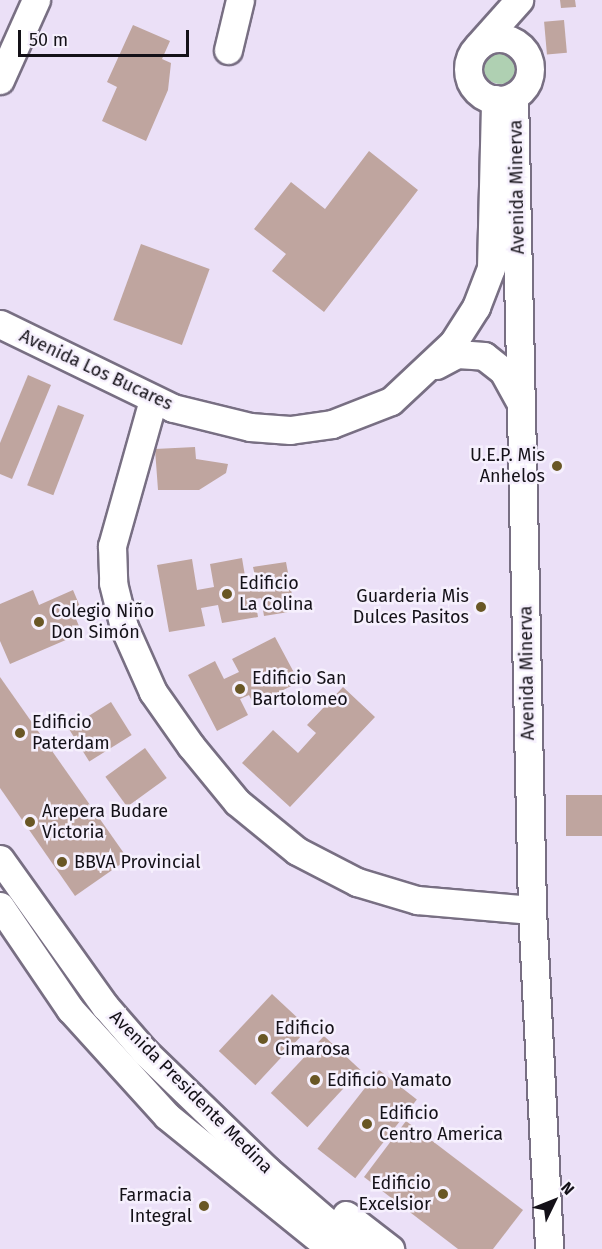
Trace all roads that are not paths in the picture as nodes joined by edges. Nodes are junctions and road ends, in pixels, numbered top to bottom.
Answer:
1 (36, 0) edge
2 (240, 0) edge
3 (521, 0) edge
4 (478, 46) junction
5 (228, 50) dead end
6 (526, 54) junction
7 (0, 80) edge
8 (504, 98) junction
9 (0, 324) edge
10 (428, 371) junction
11 (153, 400) junction
12 (522, 409) junction
13 (0, 859) edge
14 (0, 906) edge
15 (532, 910) junction
16 (261, 1179) junction
17 (303, 1249) edge
18 (331, 1249) edge
19 (359, 1249) edge
20 (390, 1249) edge
21 (549, 1249) edge

1 - 7 street
2 - 5 street
3 - 4 street
3 - 6 street
4 - 6 street
4 - 8 street
6 - 8 street
8 - 10 street, Avenida Los Bucares
8 - 12 street, Avenida Minerva
9 - 11 street, Avenida Los Bucares
10 - 11 street, Avenida Los Bucares
10 - 12 street, Avenida Los Bucares
11 - 15 street
12 - 15 street, Avenida Minerva
13 - 16 street, Avenida Presidente Medina
14 - 16 street, Avenida Presidente Medina
15 - 21 street, Avenida Minerva
16 - 17 street
16 - 18 street, Avenida Presidente Medina
16 - 19 street, Avenida Presidente Medina
16 - 20 street

